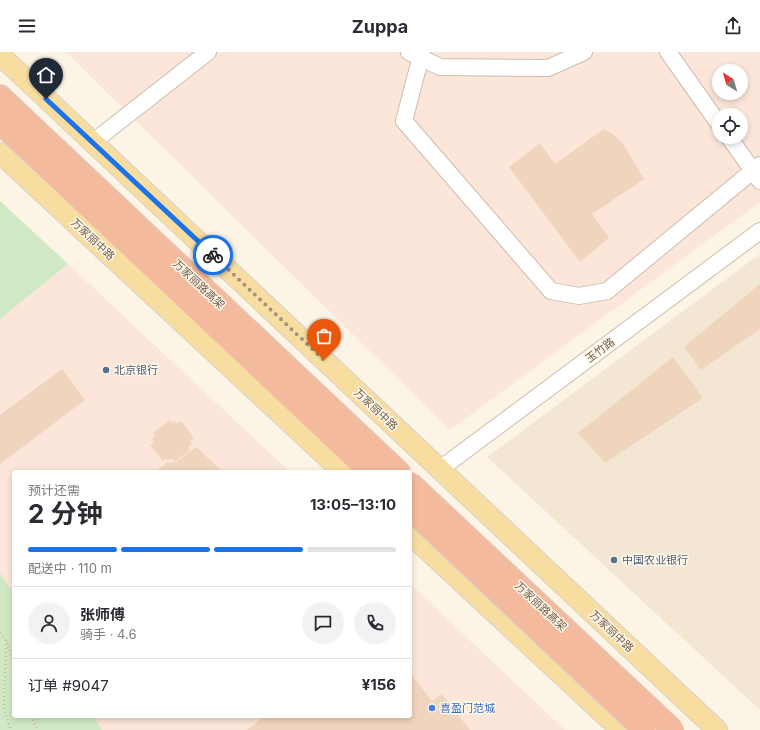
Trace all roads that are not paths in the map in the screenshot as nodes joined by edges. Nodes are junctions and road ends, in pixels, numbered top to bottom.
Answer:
1 (208, 52) edge
2 (584, 52) edge
3 (668, 52) edge
4 (417, 54) edge
5 (0, 55) edge
6 (0, 96) edge
7 (712, 114) edge
8 (0, 123) edge
9 (93, 142) junction
10 (735, 144) edge
11 (0, 153) edge
12 (758, 172) edge
13 (760, 232) edge
14 (440, 469) junction
15 (341, 470) edge
16 (368, 470) edge
17 (397, 470) edge
18 (412, 484) edge
19 (412, 511) edge
20 (412, 536) edge
21 (621, 730) edge
22 (644, 730) edge
23 (673, 730) edge
24 (717, 730) edge

1 - 9 street
2 - 4 street
3 - 7 street
4 - 12 street
5 - 9 main road, 万家丽中路
6 - 17 highway, 万家丽路高架
8 - 16 highway, 万家丽路高架
9 - 14 main road, 万家丽中路
10 - 12 street
11 - 15 main road, 万家丽中路
13 - 14 street, 玉竹路
14 - 24 main road, 万家丽中路
18 - 23 highway, 万家丽路高架, bridge
19 - 22 highway, 万家丽路高架, bridge
20 - 21 main road

